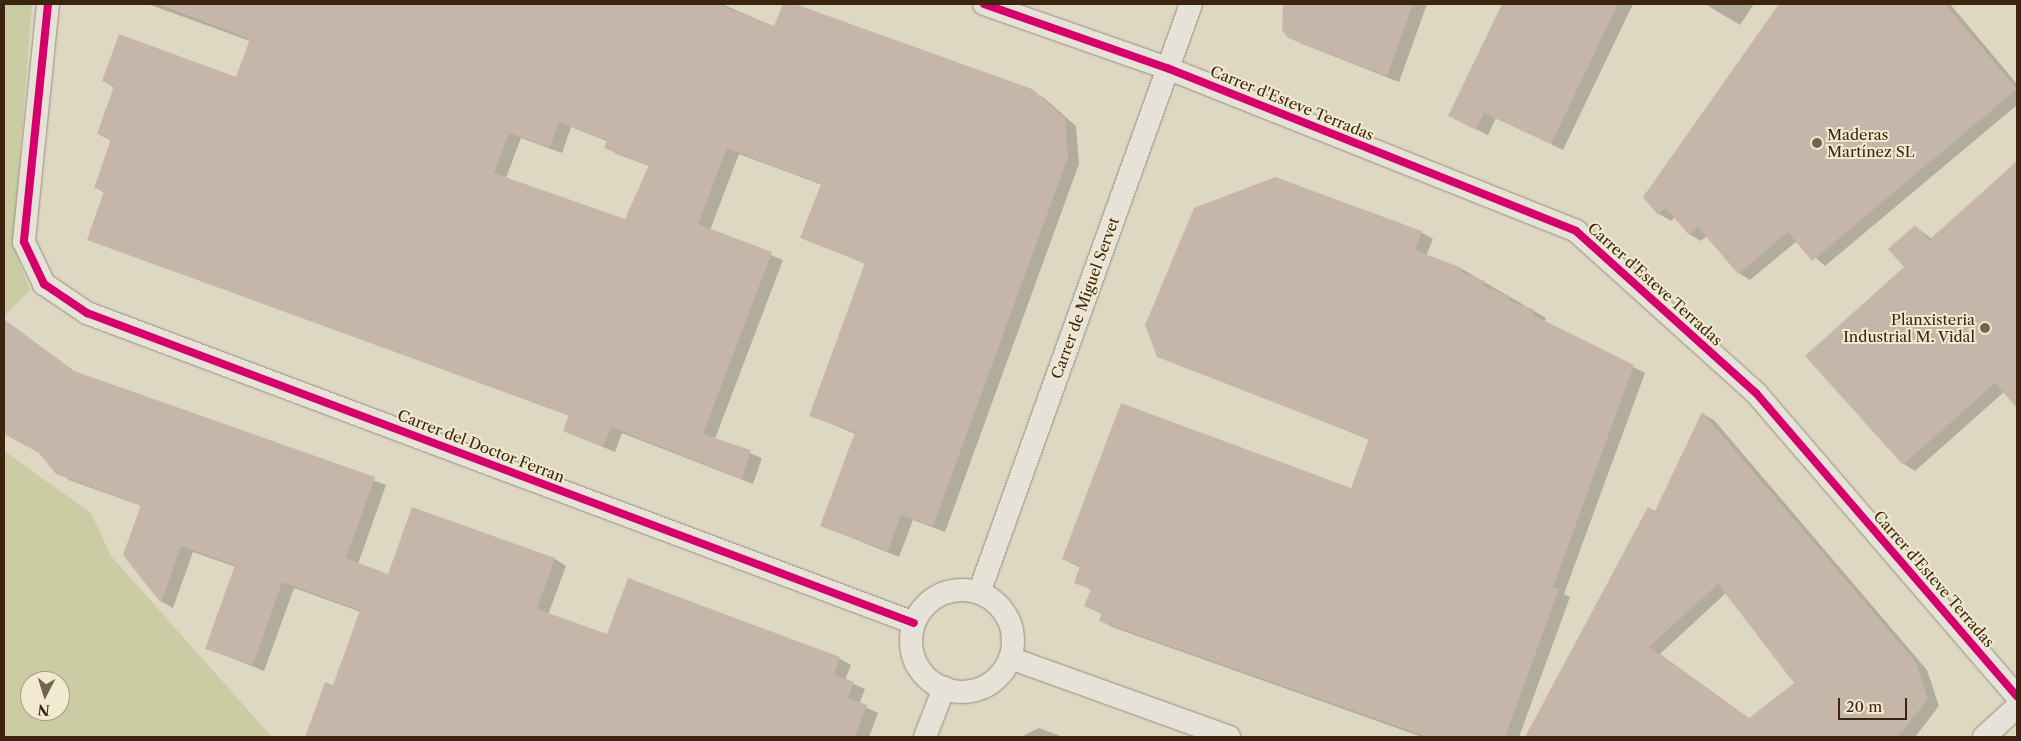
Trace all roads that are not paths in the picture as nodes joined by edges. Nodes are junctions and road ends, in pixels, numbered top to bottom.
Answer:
1 (48, 4) edge
2 (984, 4) edge
3 (1192, 4) edge
4 (1167, 68) junction
5 (979, 593) junction
6 (914, 623) junction
7 (1010, 658) junction
8 (944, 688) junction
9 (2017, 696) edge
10 (2017, 707) edge
11 (926, 737) edge
12 (1229, 737) edge
13 (1984, 737) edge

1 - 6 street, Carrer del Doctor Ferran
2 - 4 street, Carrer d'Esteve Terradas
3 - 4 street, Carrer de Miguel Servet
4 - 5 street, Carrer de Miguel Servet
4 - 9 street, Carrer d'Esteve Terradas
5 - 6 street
5 - 7 street
6 - 8 street
7 - 8 street
7 - 12 street
8 - 11 street
10 - 13 street

